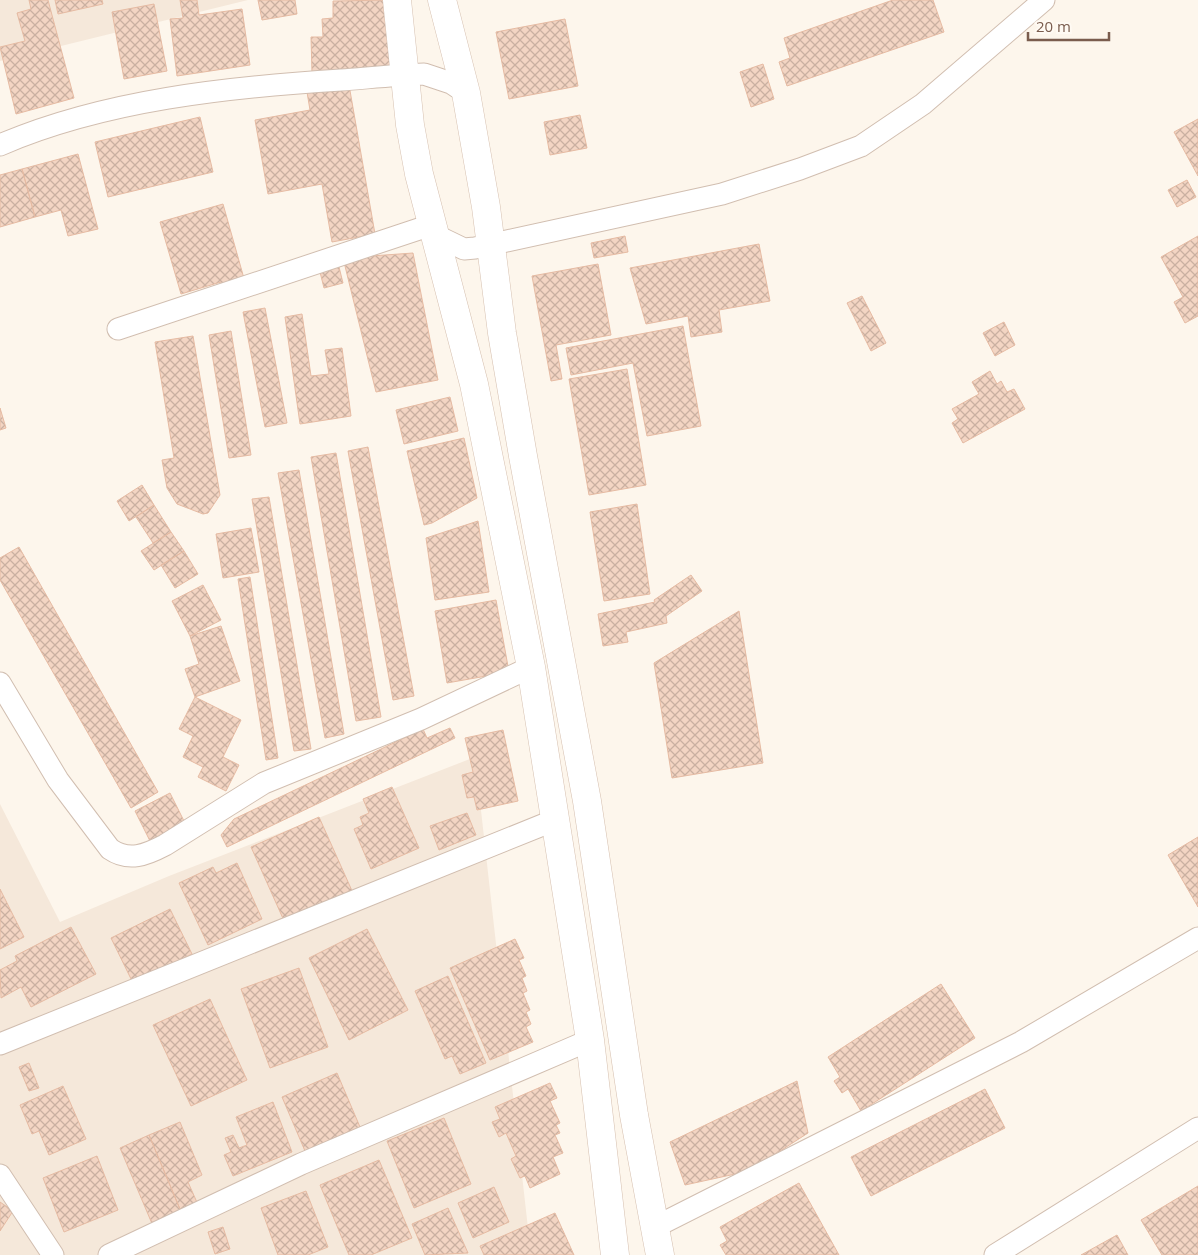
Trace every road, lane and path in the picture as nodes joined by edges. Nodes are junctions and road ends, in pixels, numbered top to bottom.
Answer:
1 (397, 0) edge
2 (442, 0) edge
3 (1044, 0) edge
4 (406, 74) junction
5 (466, 94) junction
6 (0, 144) edge
7 (432, 229) junction
8 (492, 244) junction
9 (118, 329) dead end
10 (531, 667) junction
11 (0, 683) edge
12 (556, 820) junction
13 (1198, 938) edge
14 (590, 1040) junction
15 (0, 1044) edge
16 (1198, 1128) edge
17 (0, 1175) edge
18 (655, 1227) junction
19 (52, 1255) edge
20 (109, 1255) edge
21 (615, 1255) edge
22 (660, 1255) edge
23 (995, 1255) edge

1 - 4 main road
2 - 5 main road
3 - 8 street
4 - 5 street
4 - 6 street
4 - 7 main road
5 - 8 main road
7 - 8 street
7 - 9 street
7 - 10 main road
8 - 18 main road
10 - 11 street
10 - 12 main road
12 - 14 main road
12 - 15 street
13 - 18 street
14 - 20 street
14 - 21 main road
16 - 23 street
17 - 19 street
18 - 22 main road

